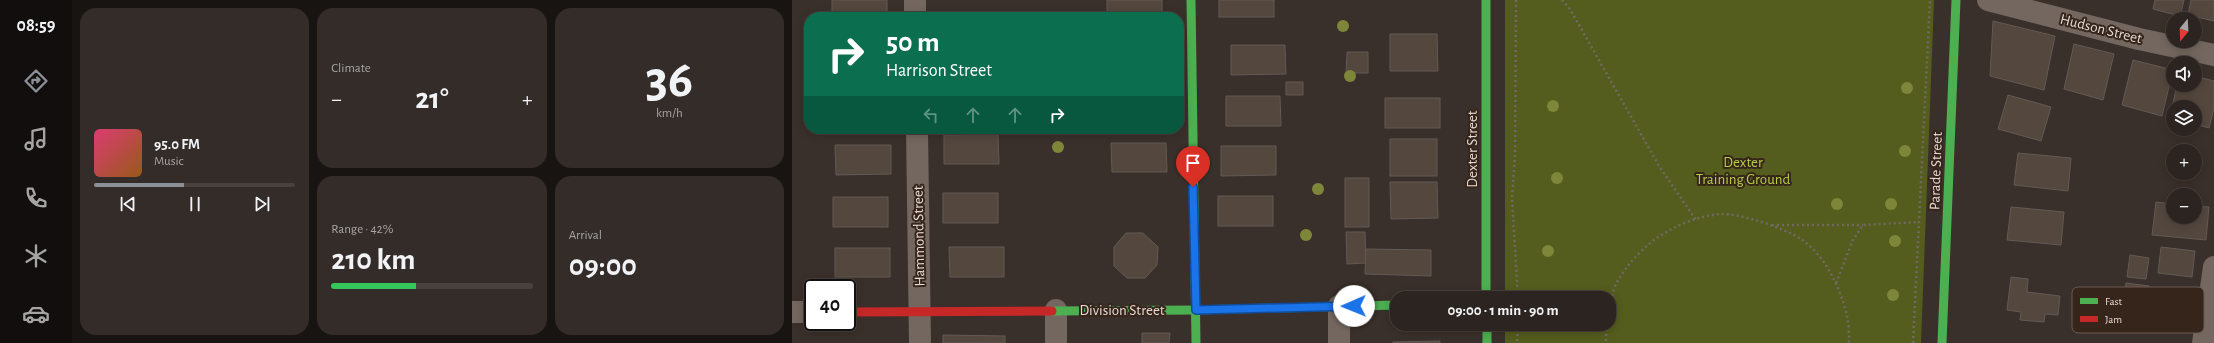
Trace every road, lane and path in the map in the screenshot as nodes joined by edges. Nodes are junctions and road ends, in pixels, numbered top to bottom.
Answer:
1 (915, 0) edge
2 (1191, 0) edge
3 (1486, 0) edge
4 (1516, 0) edge
5 (1562, 0) edge
6 (1930, 0) edge
7 (1956, 0) edge
8 (1988, 0) edge
9 (916, 12) edge
10 (2214, 55) edge
11 (917, 134) edge
12 (1696, 220) junction
13 (1919, 222) junction
14 (1771, 225) junction
15 (1863, 225) junction
16 (2214, 267) edge
17 (1836, 283) junction
18 (1486, 291) edge
19 (1518, 291) edge
20 (1614, 291) edge
21 (1390, 304) edge
22 (1339, 306) junction
23 (1056, 310) junction
24 (1196, 310) junction
25 (792, 312) edge
26 (804, 312) edge
27 (856, 312) edge
28 (920, 312) junction
29 (1487, 331) edge
30 (1518, 331) edge
31 (1606, 331) edge
32 (1518, 342) edge
33 (920, 343) edge
34 (1056, 343) edge
35 (1196, 343) edge
36 (1339, 343) edge
37 (1487, 343) edge
38 (1606, 343) edge
39 (1849, 343) edge
40 (1913, 343) edge
41 (1942, 343) edge
42 (2203, 343) edge

1 - 9 street
2 - 24 street
3 - 18 street, Dexter Street
4 - 19 path
5 - 12 path
6 - 13 path
7 - 41 street, Parade Street
8 - 10 street, Hudson Street
11 - 28 street, Hammond Street
12 - 14 path
12 - 20 path
13 - 15 path
13 - 40 path
14 - 15 path
14 - 17 path
15 - 17 path
16 - 42 street
17 - 39 path
21 - 22 street, Division Street
22 - 24 street, Division Street
22 - 36 street
23 - 24 street, Division Street
23 - 28 street, Division Street
23 - 34 street
24 - 35 street
25 - 26 street
27 - 28 street, Division Street
28 - 33 street, Hammond Street
29 - 37 street
30 - 32 path
31 - 38 path

